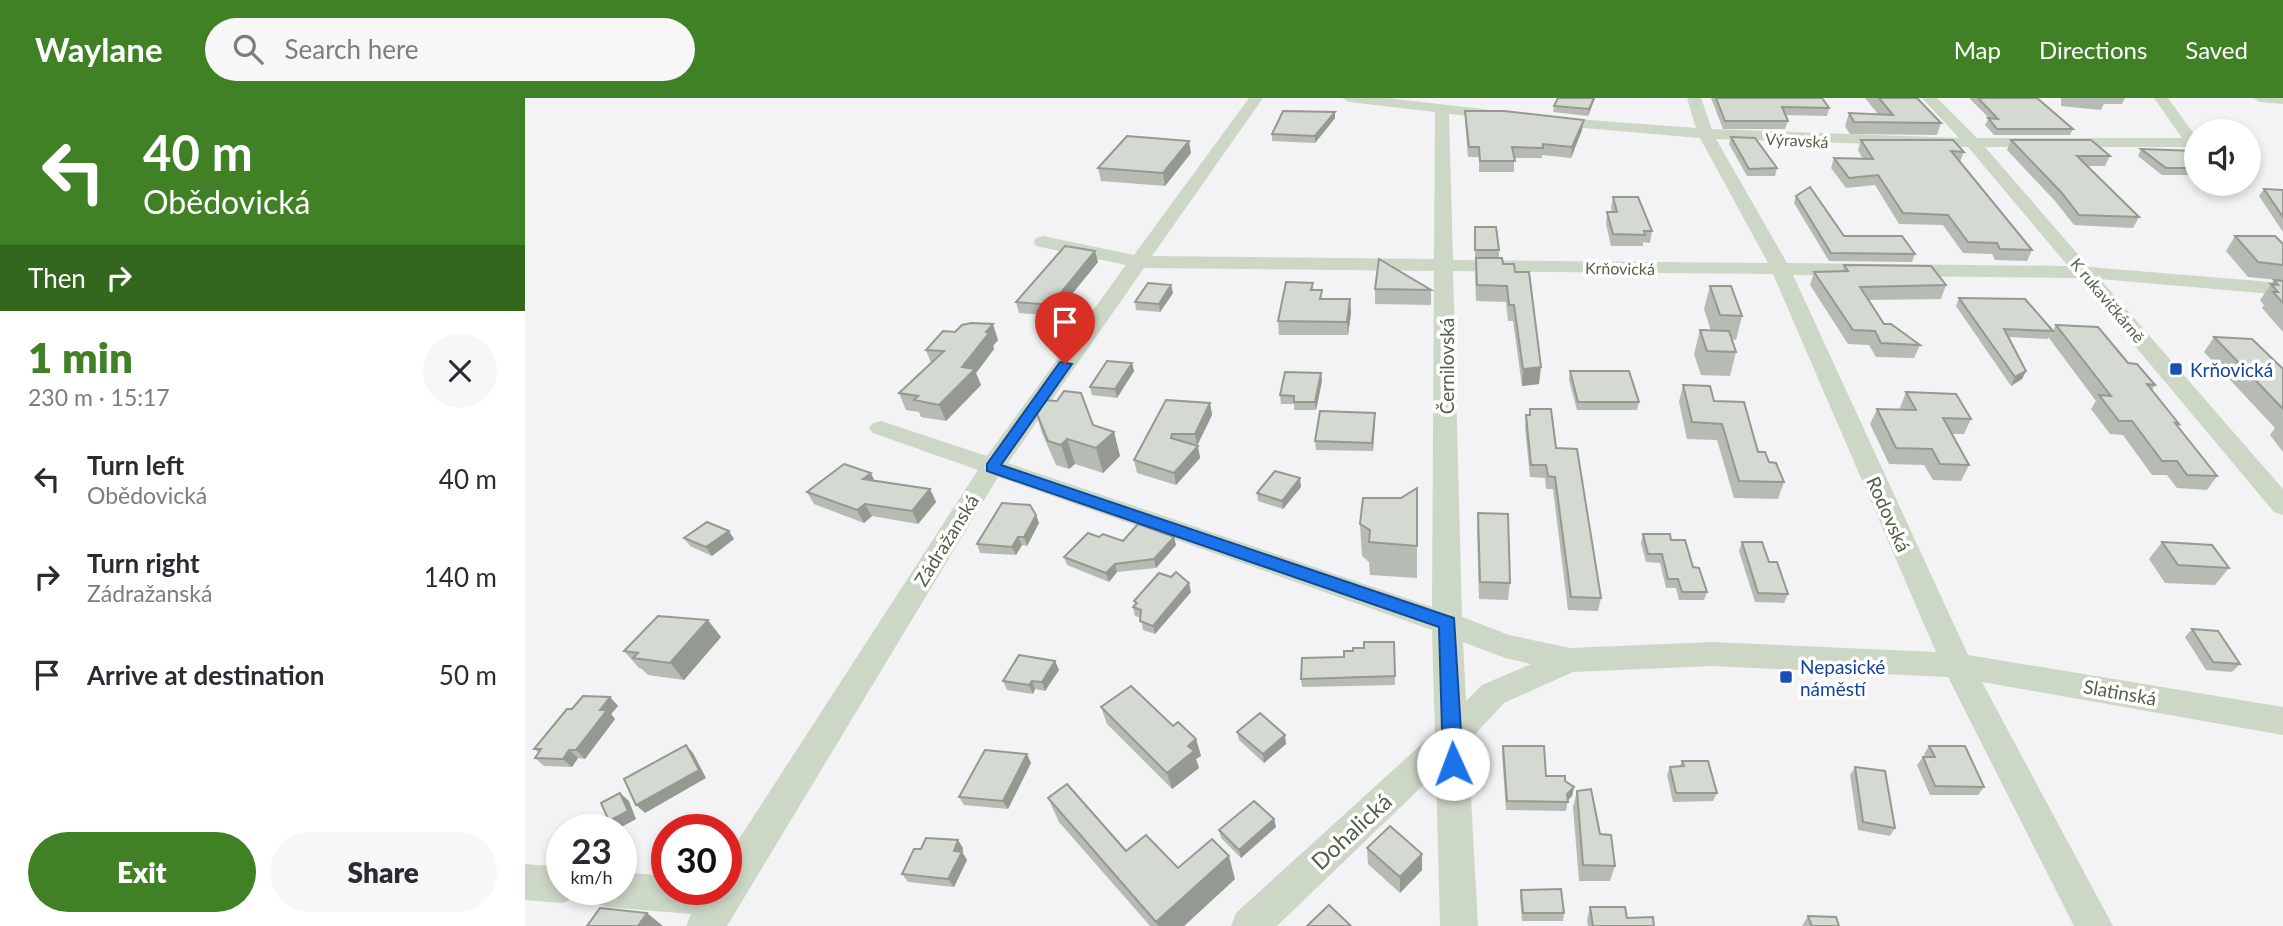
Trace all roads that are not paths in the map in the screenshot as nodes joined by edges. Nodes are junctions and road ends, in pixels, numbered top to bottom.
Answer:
1 (1256, 98) edge
2 (1349, 98) edge
3 (1694, 98) edge
4 (1929, 98) edge
5 (2161, 98) edge
6 (1439, 105) edge
7 (1706, 135) junction
8 (1974, 144) junction
9 (1043, 242) dead end
10 (1138, 262) junction
11 (1445, 266) junction
12 (1781, 270) junction
13 (2084, 272) junction
14 (2283, 289) edge
15 (881, 428) dead end
16 (992, 467) junction
17 (2283, 506) edge
18 (1447, 623) junction
19 (1570, 660) junction
20 (1957, 665) junction
21 (2283, 721) edge
22 (1452, 737) junction
23 (525, 882) edge
24 (546, 884) edge
25 (637, 896) edge
26 (713, 913) edge
27 (1250, 926) edge
28 (1459, 926) edge
29 (2094, 926) edge

1 - 10 street, Zádražanská
2 - 6 street, Výravská
3 - 7 street, Rodovská
4 - 8 street, K rukavičkárně
5 - 8 street, Výravská
6 - 7 street, Výravská
6 - 11 street, Černilovská
7 - 8 street, Výravská
7 - 12 street, Rodovská
8 - 13 street, K rukavičkárně
9 - 10 street, Krňovická
10 - 11 street, Krňovická
10 - 16 street, Zádražanská
11 - 12 street, Krňovická
11 - 18 street, Černilovská
12 - 13 street, Krňovická
12 - 20 street, Rodovská
13 - 14 street, Krňovická
13 - 17 street, K rukavičkárně
15 - 16 street
16 - 18 street
16 - 26 street, Zádražanská
18 - 19 street
18 - 22 street
19 - 20 street
19 - 22 street
20 - 21 street, Slatinská
20 - 29 street, Rodovská
22 - 27 street, Dohalická
22 - 28 street
23 - 24 street
25 - 26 street

